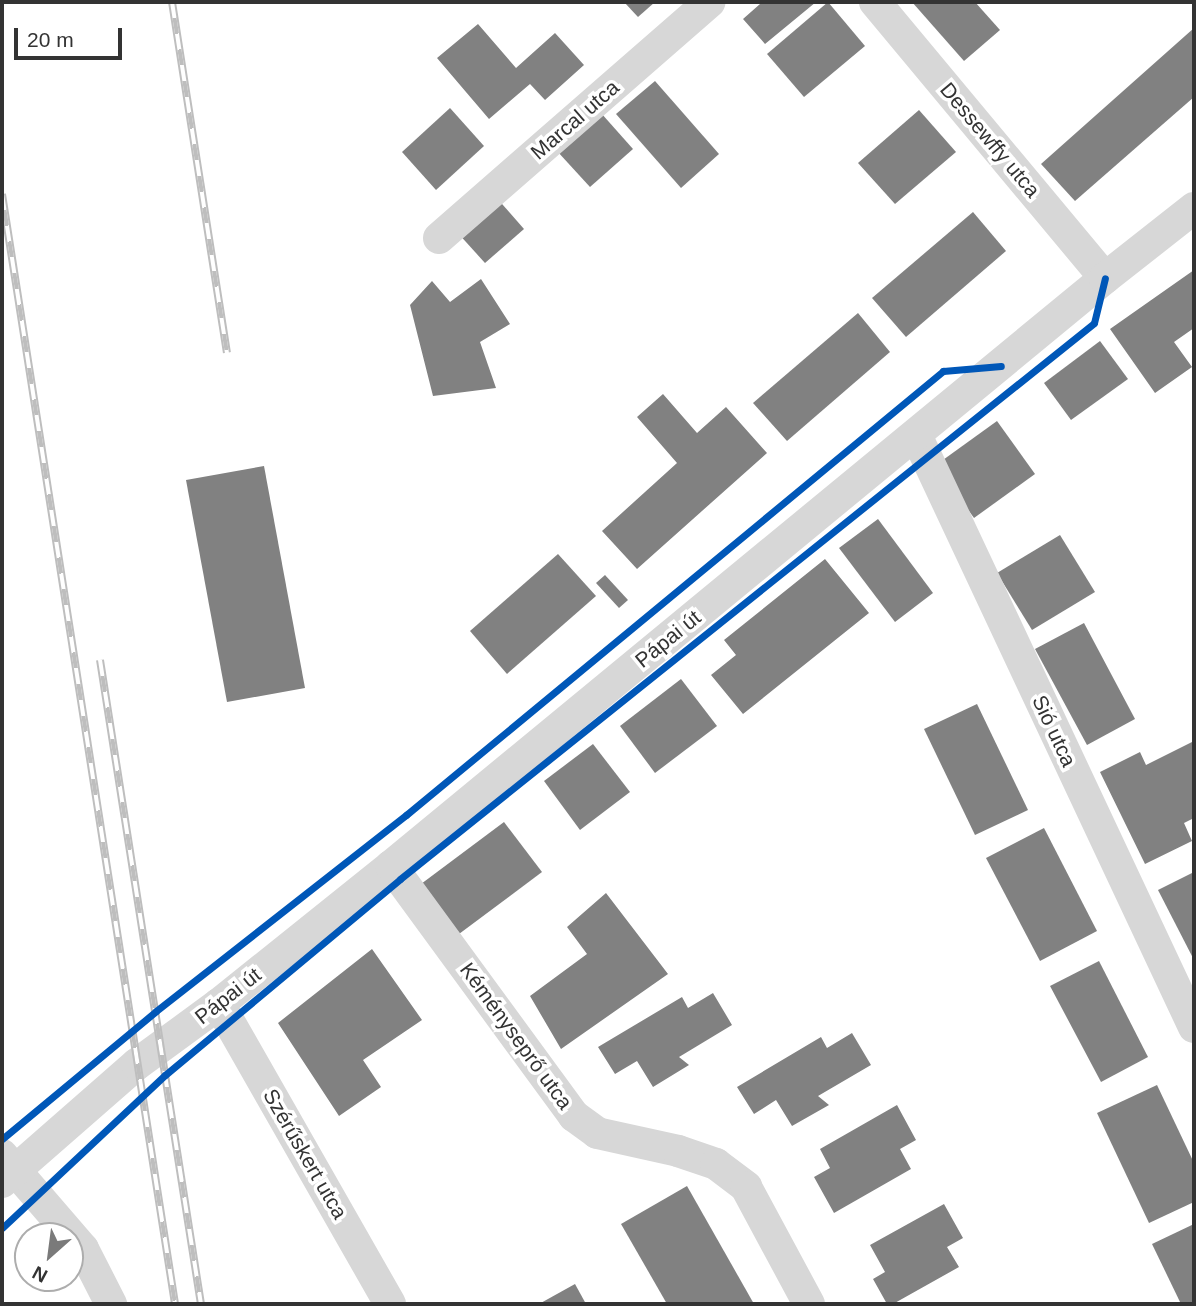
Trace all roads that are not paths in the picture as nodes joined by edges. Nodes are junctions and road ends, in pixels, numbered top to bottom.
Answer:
1 (710, 2) edge
2 (875, 2) edge
3 (1194, 208) edge
4 (439, 238) dead end
5 (1105, 278) junction
6 (916, 435) junction
7 (391, 866) junction
8 (219, 1003) junction
9 (1194, 1027) edge
10 (6, 1170) edge
11 (111, 1304) edge
12 (390, 1304) edge
13 (809, 1304) edge

1 - 4 street, Marcal utca
2 - 5 street, Dessewffy utca
3 - 5 street, Pápai út
5 - 6 street, Pápai út
6 - 7 street, Pápai út
6 - 9 street, Sió utca
7 - 8 street, Pápai út
7 - 13 street, Kéményseprő utca
8 - 10 street, Pápai út
8 - 12 street, Szérűskert utca
10 - 11 street

